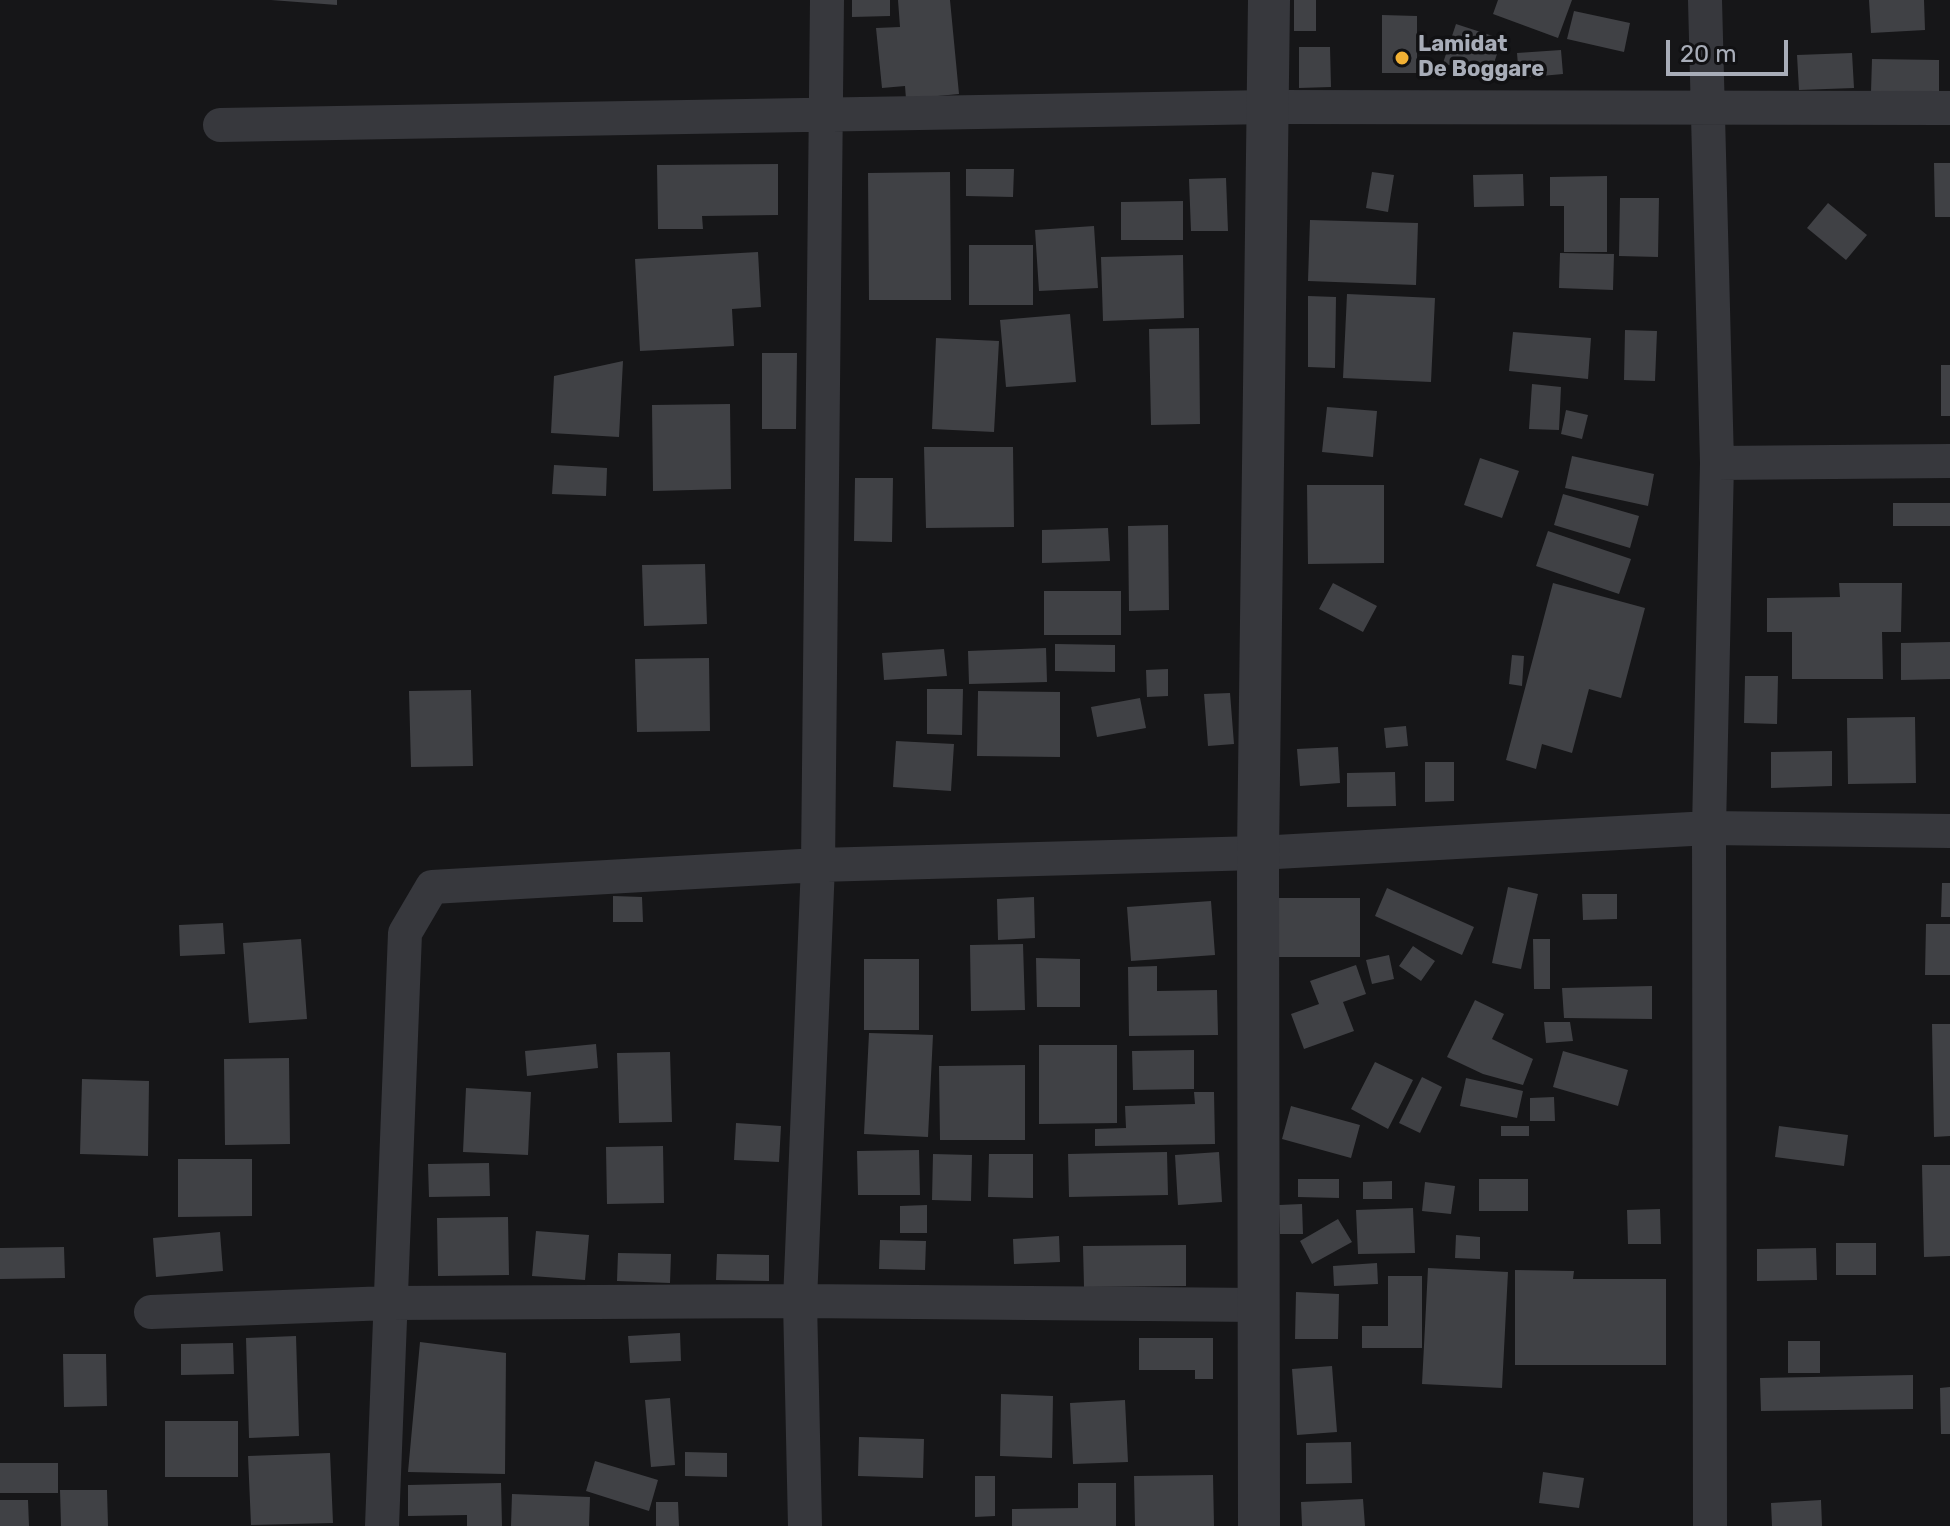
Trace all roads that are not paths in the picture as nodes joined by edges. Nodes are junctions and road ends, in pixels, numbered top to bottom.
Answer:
1 (827, 0) edge
2 (1269, 0) edge
3 (1705, 0) edge
4 (1270, 107) junction
5 (1950, 108) edge
6 (1709, 109) junction
7 (827, 117) junction
8 (220, 125) dead end
9 (1950, 461) edge
10 (1717, 463) junction
11 (1709, 828) junction
12 (1950, 831) edge
13 (1258, 853) junction
14 (818, 865) junction
15 (800, 1301) junction
16 (389, 1303) junction
17 (1259, 1305) junction
18 (151, 1312) dead end
19 (382, 1526) edge
20 (805, 1526) edge
21 (1259, 1526) edge
22 (1710, 1526) edge

1 - 7 street
2 - 4 street
3 - 6 street
4 - 6 street
4 - 7 street
4 - 13 street
5 - 6 street
6 - 10 street
7 - 8 street
7 - 14 street
9 - 10 street
10 - 11 street
11 - 12 street
11 - 13 street
11 - 22 street
13 - 14 street
13 - 17 street
14 - 15 street
14 - 16 street
15 - 16 street
15 - 17 street
15 - 20 street
16 - 18 street
16 - 19 street
17 - 21 street

